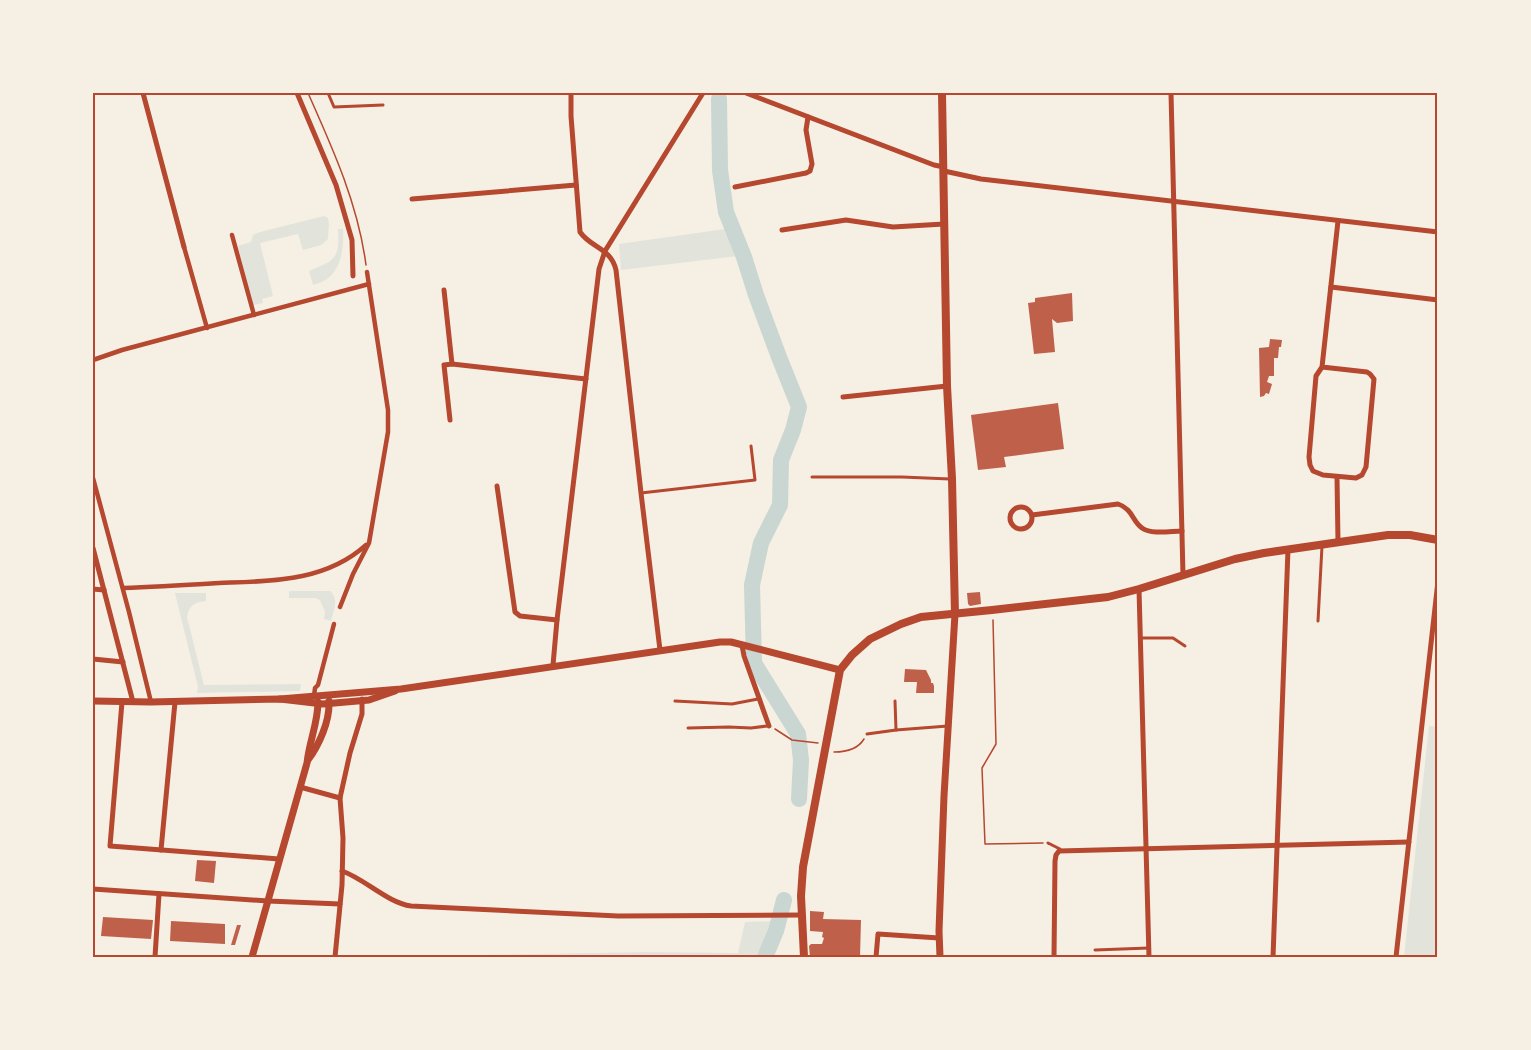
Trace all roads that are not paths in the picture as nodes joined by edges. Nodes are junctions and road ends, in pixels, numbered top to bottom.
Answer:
1 (144, 93) edge
2 (297, 93) edge
3 (328, 93) edge
4 (571, 93) edge
5 (703, 93) edge
6 (746, 93) edge
7 (942, 93) edge
8 (1171, 93) edge
9 (383, 105) dead end
10 (808, 117) junction
11 (944, 169) junction
12 (576, 185) junction
13 (735, 187) dead end
14 (412, 199) dead end
15 (1174, 202) junction
16 (1338, 221) junction
17 (944, 224) junction
18 (782, 230) dead end
19 (1438, 232) edge
20 (232, 235) dead end
21 (184, 247) joint
22 (605, 252) junction
23 (367, 272) dead end
24 (352, 276) joint
25 (369, 284) junction
26 (1331, 287) junction
27 (353, 288) junction
28 (444, 290) dead end
29 (1438, 300) edge
30 (254, 315) junction
31 (207, 328) junction
32 (93, 360) edge
33 (452, 364) junction
34 (1322, 367) junction
35 (585, 379) junction
36 (947, 386) junction
37 (843, 397) dead end
38 (450, 420) dead end
39 (751, 446) dead end
40 (812, 477) dead end
41 (1337, 477) junction
42 (93, 478) edge
43 (952, 479) junction
44 (497, 486) dead end
45 (641, 493) junction
46 (1032, 515) junction
47 (1182, 531) junction
48 (1438, 540) edge
49 (1338, 542) junction
50 (369, 543) junction
51 (1322, 544) junction
52 (93, 548) edge
53 (1288, 549) junction
54 (1183, 575) junction
55 (1438, 580) edge
56 (123, 588) junction
57 (93, 589) edge
58 (1139, 589) junction
59 (104, 590) junction
60 (340, 607) dead end
61 (955, 614) junction
62 (557, 620) junction
63 (1318, 621) dead end
64 (334, 624) dead end
65 (1141, 638) junction
66 (744, 646) junction
67 (1185, 646) dead end
68 (660, 650) junction
69 (93, 659) edge
70 (123, 662) junction
71 (553, 665) junction
72 (840, 670) junction
73 (400, 689) junction
74 (362, 692) junction
75 (329, 695) junction
76 (316, 698) junction
77 (760, 698) junction
78 (93, 701) edge
79 (363, 701) junction
80 (675, 701) dead end
81 (895, 701) dead end
82 (122, 702) junction
83 (133, 702) junction
84 (151, 702) junction
85 (175, 702) junction
86 (329, 704) junction
87 (769, 726) joint
88 (948, 726) junction
89 (688, 728) dead end
90 (896, 730) junction
91 (867, 734) road end
92 (307, 763) junction
93 (300, 787) junction
94 (340, 798) junction
95 (1409, 842) junction
96 (1048, 843) road end
97 (1277, 845) junction
98 (1146, 849) junction
99 (161, 850) junction
100 (1062, 850) junction
101 (279, 859) junction
102 (342, 871) junction
103 (93, 890) edge
104 (159, 894) junction
105 (268, 901) junction
106 (340, 904) junction
107 (802, 915) junction
108 (939, 938) junction
109 (1149, 948) junction
110 (1095, 950) dead end
111 (155, 957) edge
112 (252, 957) edge
113 (335, 957) edge
114 (804, 957) edge
115 (876, 957) edge
116 (940, 957) edge
117 (1054, 957) edge
118 (1149, 957) edge
119 (1273, 957) edge
120 (1396, 957) edge

1 - 21 street
2 - 24 street
3 - 9 lane
4 - 12 street
5 - 22 street
6 - 10 street
7 - 11 main road
8 - 15 street
10 - 11 street
10 - 13 street
11 - 15 street
11 - 17 main road
12 - 14 street
12 - 22 street
15 - 16 street
15 - 47 street
16 - 19 street
16 - 26 street
17 - 18 street
17 - 36 main road
20 - 30 street
21 - 31 street
22 - 35 street
22 - 45 street
23 - 25 street
24 - 27 street
25 - 27 street
25 - 50 street
26 - 29 street
26 - 34 street
27 - 30 street
28 - 33 street
30 - 31 street
31 - 32 street
33 - 35 street
33 - 38 street
34 - 41 street
34 - 41 street
35 - 62 street
36 - 37 street
36 - 43 main road
39 - 45 lane
40 - 43 lane
41 - 49 street
42 - 56 street
43 - 61 main road
44 - 62 street
45 - 68 street
46 - 46 street
46 - 47 street
47 - 54 street
48 - 49 main road
49 - 51 main road
50 - 56 street
50 - 60 street
51 - 53 main road
51 - 63 lane
52 - 59 street
53 - 54 main road
53 - 97 street
54 - 58 main road
55 - 95 street
56 - 84 street
57 - 59 street
58 - 61 main road
58 - 65 street
59 - 70 street
61 - 72 main road
61 - 88 street
62 - 71 street
64 - 76 street
65 - 67 lane
65 - 98 street
66 - 68 street
66 - 72 street
66 - 77 street
68 - 71 street
69 - 70 street
70 - 83 street
71 - 73 street
72 - 107 main road
73 - 74 street
73 - 79 street
74 - 75 street
74 - 79 street
75 - 76 street
75 - 86 street
76 - 85 street
76 - 86 street
76 - 92 street
77 - 80 lane
77 - 87 street
78 - 82 street
79 - 86 street
79 - 94 street
81 - 90 lane
82 - 83 street
82 - 99 street
83 - 84 street
84 - 85 street
85 - 99 street
86 - 92 street
87 - 89 lane
88 - 90 lane
88 - 108 street
90 - 91 lane
92 - 93 street
93 - 94 street
93 - 101 street
94 - 102 street
95 - 97 street
95 - 120 street
96 - 100 lane
97 - 98 street
97 - 119 street
98 - 100 street
98 - 109 street
99 - 101 street
100 - 117 street
101 - 105 street
102 - 106 street
102 - 107 street
103 - 104 street
104 - 105 street
104 - 111 street
105 - 106 street
105 - 112 street
106 - 113 street
107 - 114 main road
108 - 115 street
108 - 116 street
109 - 110 lane
109 - 118 street

